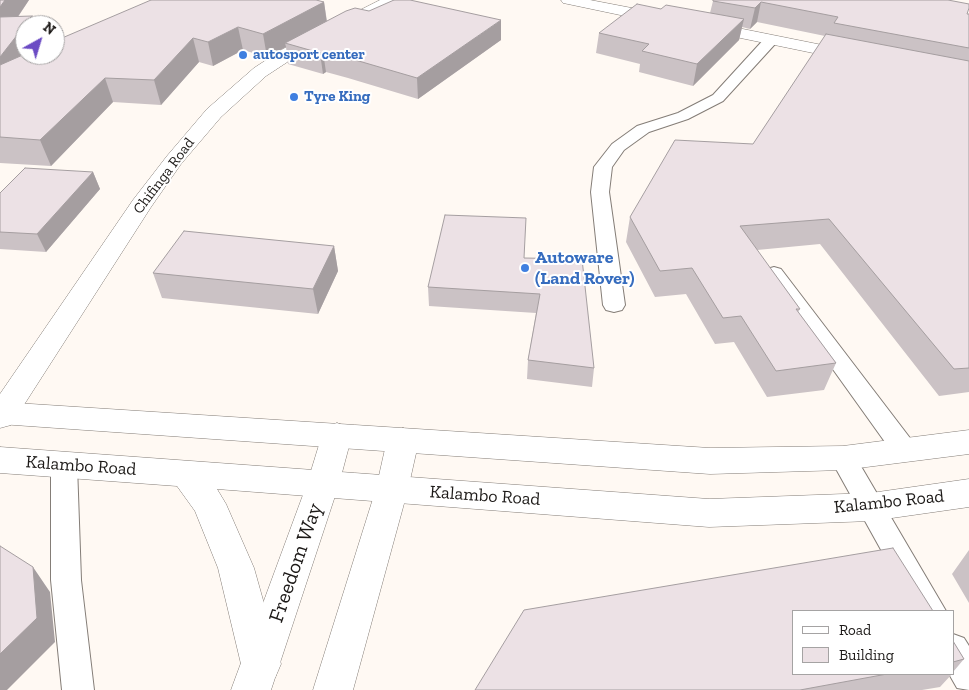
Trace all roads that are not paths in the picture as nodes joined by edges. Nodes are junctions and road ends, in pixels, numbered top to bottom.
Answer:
1 (391, 0) edge
2 (568, 0) edge
3 (771, 40) junction
4 (865, 58) edge
5 (774, 273) edge
6 (614, 305) dead end
7 (1, 414) edge
8 (337, 435) junction
9 (403, 440) junction
10 (969, 442) edge
11 (904, 449) junction
12 (843, 458) junction
13 (0, 460) edge
14 (64, 465) junction
15 (186, 474) junction
16 (323, 484) junction
17 (392, 489) junction
18 (969, 493) edge
19 (870, 507) junction
20 (930, 610) edge
21 (954, 651) edge
22 (969, 676) edge
23 (256, 677) edge
24 (78, 690) edge
25 (333, 690) edge

1 - 7 main road, Chifinga Road
2 - 3 main road
3 - 4 main road
3 - 6 lane
5 - 11 lane
7 - 8 main road
8 - 9 main road
8 - 16 main road, Freedom Way
9 - 12 main road
9 - 17 main road
10 - 11 main road
11 - 12 main road
12 - 19 lane
13 - 14 main road, Kalambo Road
14 - 15 main road, Kalambo Road
14 - 24 lane
15 - 16 main road, Kalambo Road
15 - 23 main road
16 - 17 main road, Kalambo Road
16 - 23 main road, Freedom Way
17 - 19 main road, Kalambo Road
17 - 25 main road
18 - 19 main road, Kalambo Road
19 - 20 lane
21 - 22 lane

